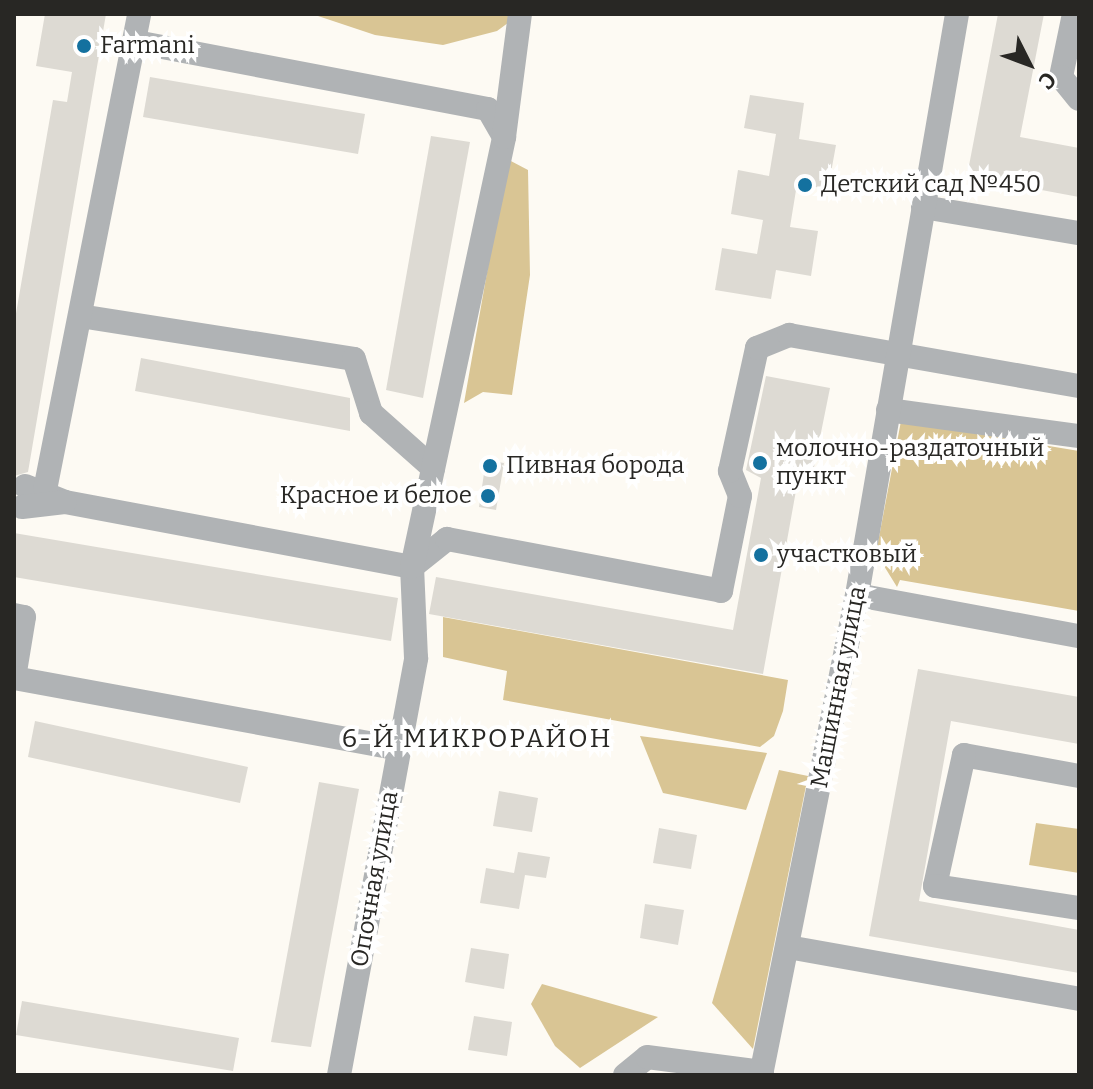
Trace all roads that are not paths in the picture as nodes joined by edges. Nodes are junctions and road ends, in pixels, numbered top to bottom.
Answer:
1 (139, 14) edge
2 (520, 14) edge
3 (957, 14) edge
4 (1074, 14) edge
5 (136, 42) junction
6 (1079, 99) edge
7 (504, 137) junction
8 (923, 207) junction
9 (1079, 233) edge
10 (80, 316) junction
11 (896, 358) junction
12 (1079, 386) edge
13 (888, 410) junction
14 (1079, 436) edge
15 (433, 468) junction
16 (412, 567) junction
17 (857, 595) junction
18 (14, 615) edge
19 (1079, 636) edge
20 (14, 678) edge
21 (399, 749) junction
22 (1079, 776) edge
23 (1079, 908) edge
24 (788, 947) junction
25 (1079, 999) edge
26 (761, 1073) edge
27 (339, 1075) edge
28 (625, 1075) edge

1 - 5 street
2 - 7 street, Опочная улица
3 - 8 street, Машинная улица
4 - 6 street
5 - 7 street
5 - 10 street
7 - 15 street, Опочная улица
8 - 9 street
8 - 11 street, Машинная улица
10 - 15 street
10 - 16 street
11 - 12 street
11 - 13 street, Машинная улица
11 - 16 street
13 - 14 street
13 - 17 street, Машинная улица
15 - 16 street, Опочная улица
16 - 21 street, Опочная улица
17 - 19 street
17 - 24 street, Машинная улица
18 - 20 street
20 - 21 street
21 - 27 street, Опочная улица
22 - 23 street
24 - 25 street
24 - 26 street, Машинная улица
26 - 28 street

